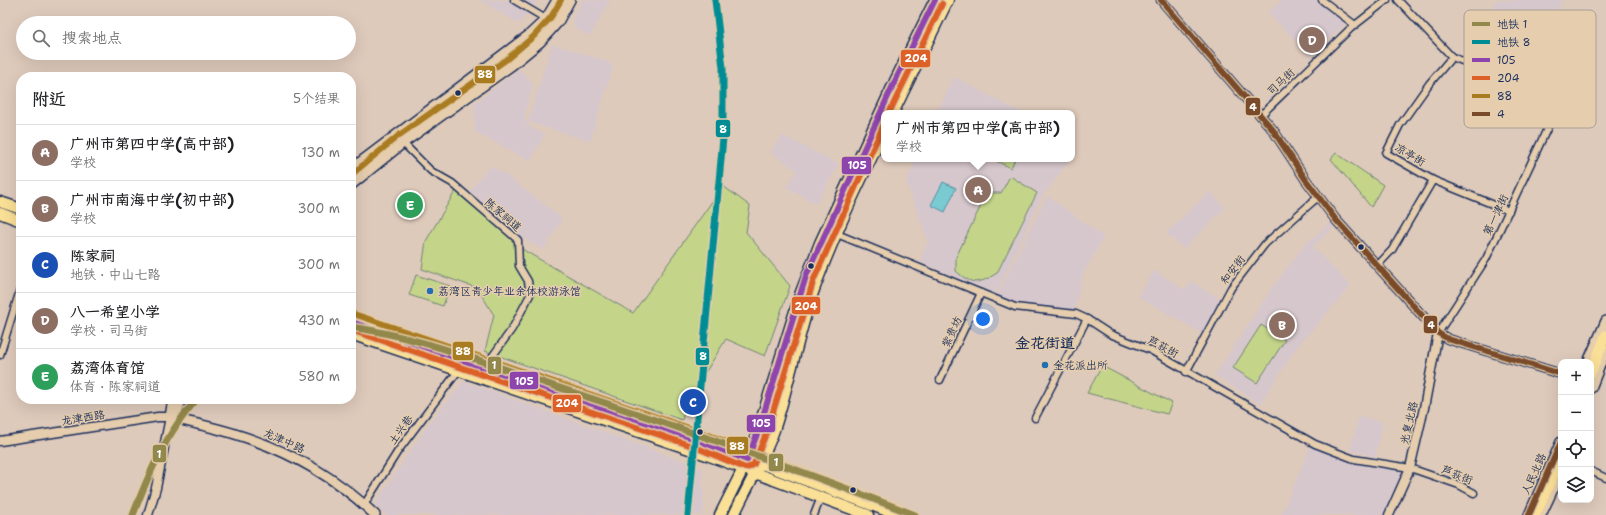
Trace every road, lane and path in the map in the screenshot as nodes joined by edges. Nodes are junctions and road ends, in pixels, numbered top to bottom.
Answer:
1 (514, 0) edge
2 (557, 0) edge
3 (570, 0) edge
4 (935, 0) edge
5 (948, 0) edge
6 (1161, 0) edge
7 (1322, 0) edge
8 (1387, 0) edge
9 (1398, 0) edge
10 (546, 18) junction
11 (1355, 25) junction
12 (1452, 57) junction
13 (1464, 62) edge
14 (882, 110) edge
15 (894, 110) edge
16 (881, 112) edge
17 (1260, 116) junction
18 (1548, 128) edge
19 (881, 139) edge
20 (403, 143) junction
21 (356, 165) edge
22 (1433, 180) junction
23 (356, 181) edge
24 (1318, 197) junction
25 (0, 202) edge
26 (16, 207) edge
27 (1509, 211) junction
28 (0, 213) edge
29 (16, 219) edge
30 (837, 234) junction
31 (1377, 266) junction
32 (981, 293) junction
33 (16, 303) edge
34 (1087, 319) junction
35 (1606, 322) edge
36 (356, 324) edge
37 (1438, 333) junction
38 (1606, 335) edge
39 (356, 336) edge
40 (1606, 350) edge
41 (0, 355) edge
42 (1589, 359) edge
43 (1594, 365) edge
44 (484, 368) junction
45 (458, 371) junction
46 (1186, 372) junction
47 (1558, 373) edge
48 (1594, 379) edge
49 (940, 380) dead end
50 (172, 404) edge
51 (180, 404) edge
52 (170, 417) junction
53 (1036, 418) dead end
54 (698, 440) junction
55 (0, 441) edge
56 (1558, 449) edge
57 (694, 451) junction
58 (745, 464) junction
59 (759, 464) junction
60 (1558, 465) edge
61 (1410, 468) junction
62 (1594, 472) edge
63 (754, 473) junction
64 (1558, 478) edge
65 (1606, 478) edge
66 (1474, 493) dead end
67 (821, 497) junction
68 (364, 505) junction
69 (148, 515) edge
70 (375, 515) edge
71 (720, 515) edge
72 (734, 515) edge
73 (814, 515) edge
74 (868, 515) edge
75 (898, 515) edge
76 (1389, 515) edge
77 (1529, 515) edge
78 (1535, 515) edge
79 (1541, 515) edge

1 - 10 street
2 - 10 main road
3 - 20 main road
4 - 14 main road
5 - 15 main road
6 - 17 street
7 - 11 street
8 - 11 street, 司马街
9 - 12 street
10 - 21 main road
11 - 17 street, 司马街
12 - 13 street, 第一津街
12 - 22 street, 凉亭街
16 - 58 main road
17 - 24 street
18 - 27 street, 第一津街
19 - 30 main road
20 - 23 main road
20 - 44 street, 陈家祠道
22 - 27 street, 凉亭街
22 - 31 street
24 - 31 street
24 - 46 street, 和安街
25 - 26 main road
27 - 37 street, 第一津街
28 - 29 main road
30 - 32 street, 芦荻街
30 - 59 main road
31 - 37 street
32 - 34 street, 芦荻街
32 - 49 street, 紫贵坊
33 - 41 street
34 - 46 street, 芦荻街
34 - 53 street
35 - 42 main road
36 - 44 main road
37 - 47 street
37 - 61 street, 光复北路
38 - 43 main road
39 - 45 main road
40 - 48 main road
44 - 54 main road
45 - 57 main road
45 - 68 street, 土兴巷
46 - 61 street, 芦荻街
50 - 52 main road
51 - 52 main road
52 - 55 street, 龙津西路
52 - 68 main road, 龙津中路
52 - 69 street
54 - 57 main road
54 - 58 main road
56 - 77 main road, 人民北路
57 - 58 main road
58 - 59 main road
58 - 63 main road
58 - 71 main road
59 - 63 main road
59 - 75 main road
60 - 78 main road
61 - 66 street, 芦荻街
61 - 76 street, 光复北路
62 - 65 street
63 - 67 main road
63 - 72 main road
64 - 79 main road
67 - 73 street
67 - 74 main road
68 - 70 main road, 龙津中路

